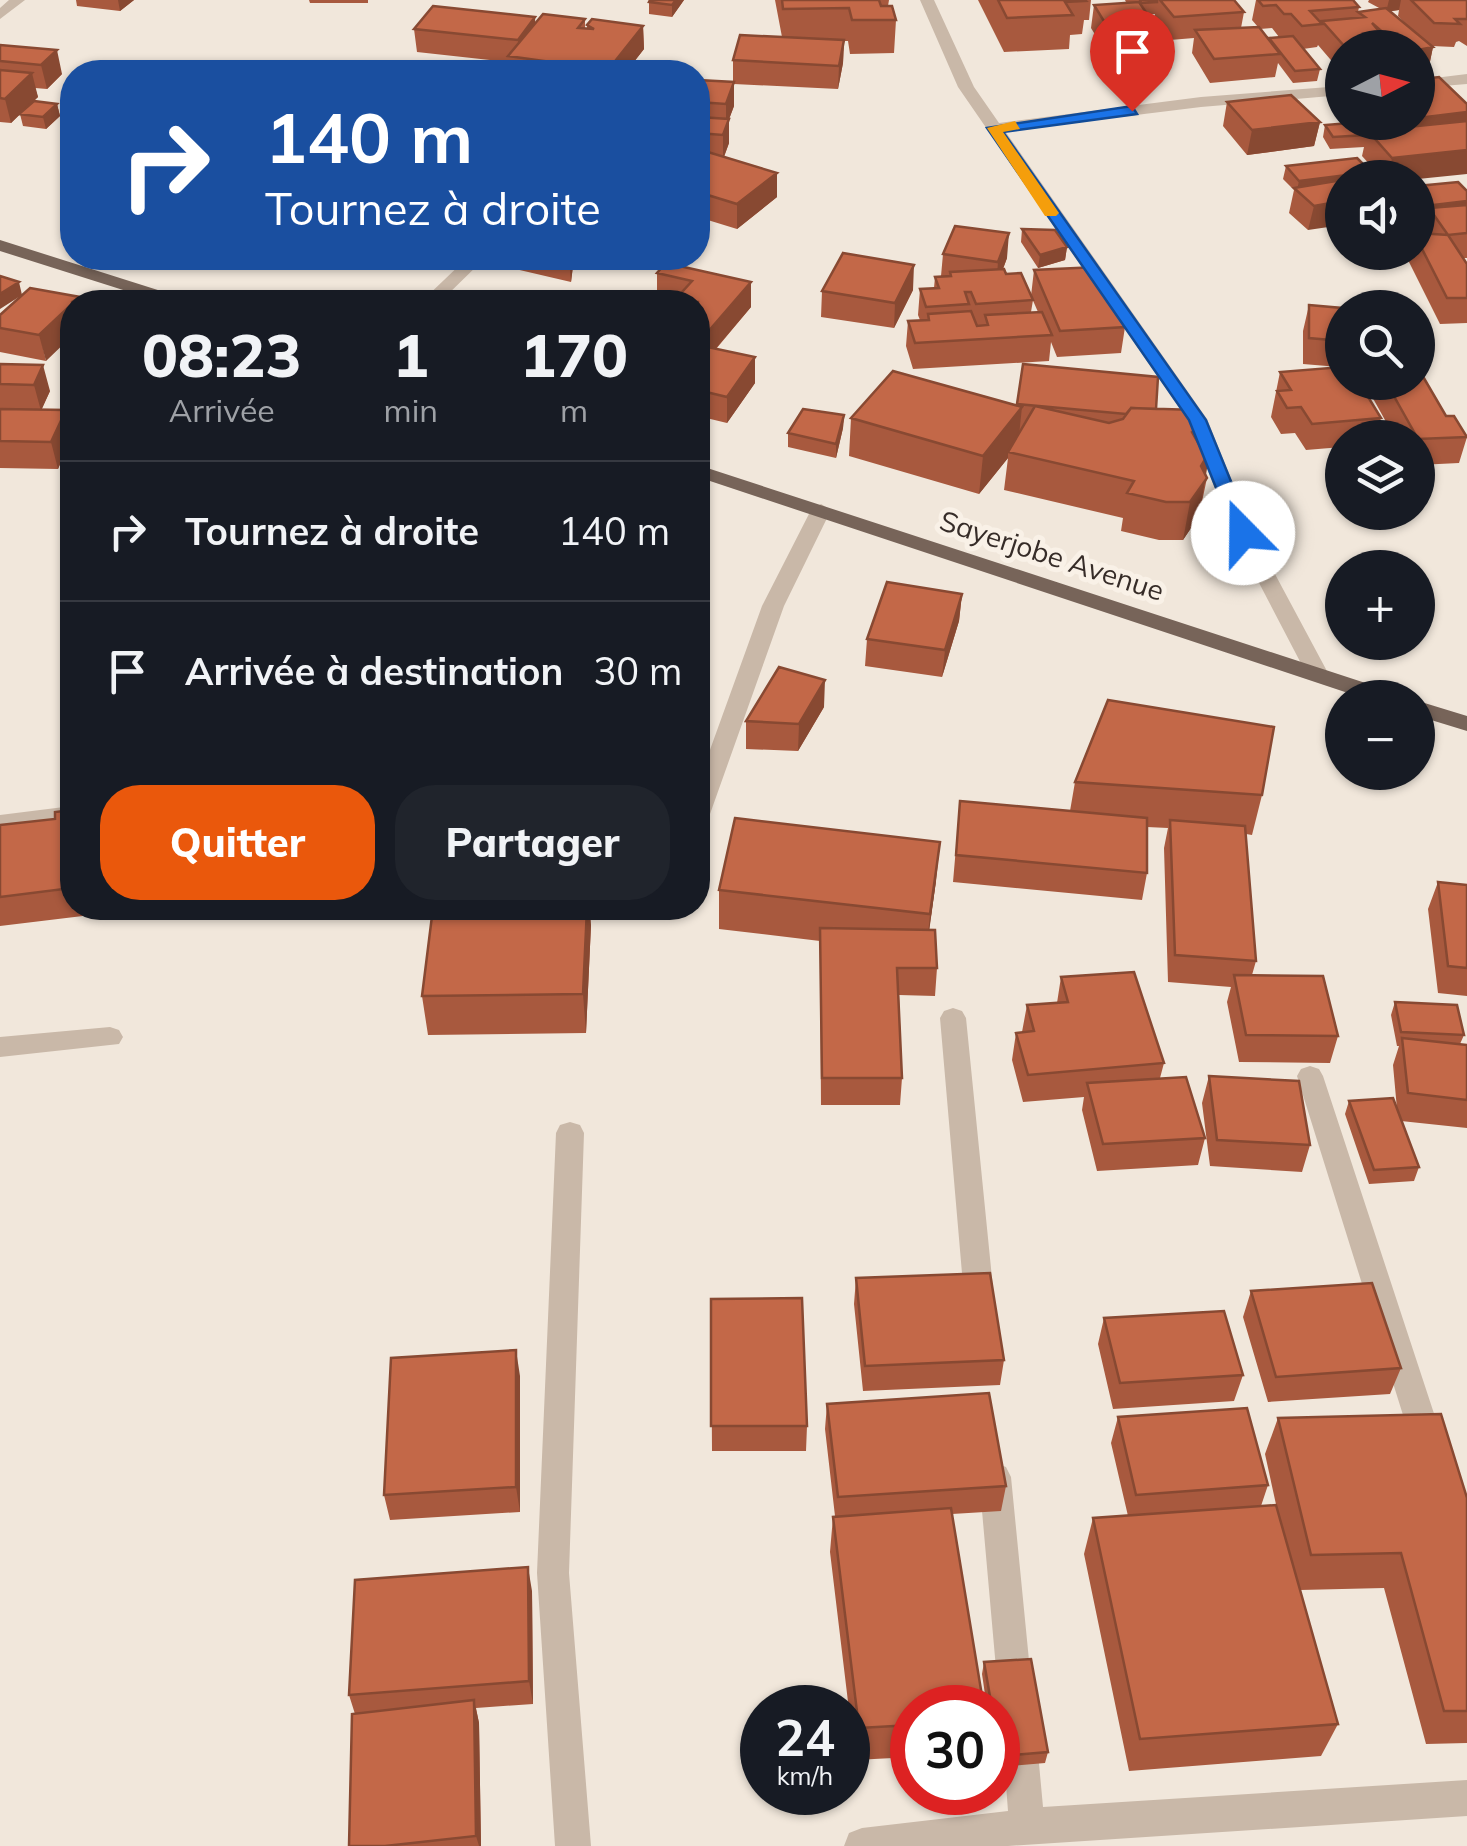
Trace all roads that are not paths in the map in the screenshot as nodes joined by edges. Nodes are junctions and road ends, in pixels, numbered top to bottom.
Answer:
1 (18, 0) edge
2 (927, 0) edge
3 (0, 15) edge
4 (1467, 80) edge
5 (1435, 83) edge
6 (1325, 91) edge
7 (994, 128) junction
8 (0, 245) edge
9 (60, 264) edge
10 (78, 270) edge
11 (463, 270) edge
12 (140, 290) edge
13 (443, 290) edge
14 (710, 475) edge
15 (821, 510) junction
16 (1317, 673) junction
17 (1337, 680) edge
18 (1435, 714) edge
19 (1467, 724) edge
20 (710, 780) edge
21 (60, 816) edge
22 (0, 823) edge
23 (954, 1018) dead end
24 (110, 1037) dead end
25 (0, 1048) edge
26 (1310, 1076) dead end
27 (570, 1133) dead end
28 (982, 1333) edge
29 (993, 1452) edge
30 (1437, 1472) edge
31 (1467, 1798) edge
32 (1027, 1826) junction
33 (573, 1846) edge
34 (862, 1846) edge

1 - 3 street
2 - 7 street
4 - 5 street
6 - 7 street
7 - 16 street
8 - 9 main road
10 - 12 main road
11 - 13 street
14 - 15 main road, Sayerjobe Avenue
15 - 16 main road, Sayerjobe Avenue
15 - 20 street
16 - 17 main road, Sayerjobe Avenue
18 - 19 main road
21 - 22 street
23 - 28 street
24 - 25 street
26 - 30 street
27 - 33 street
29 - 32 street
31 - 32 street
32 - 34 street

